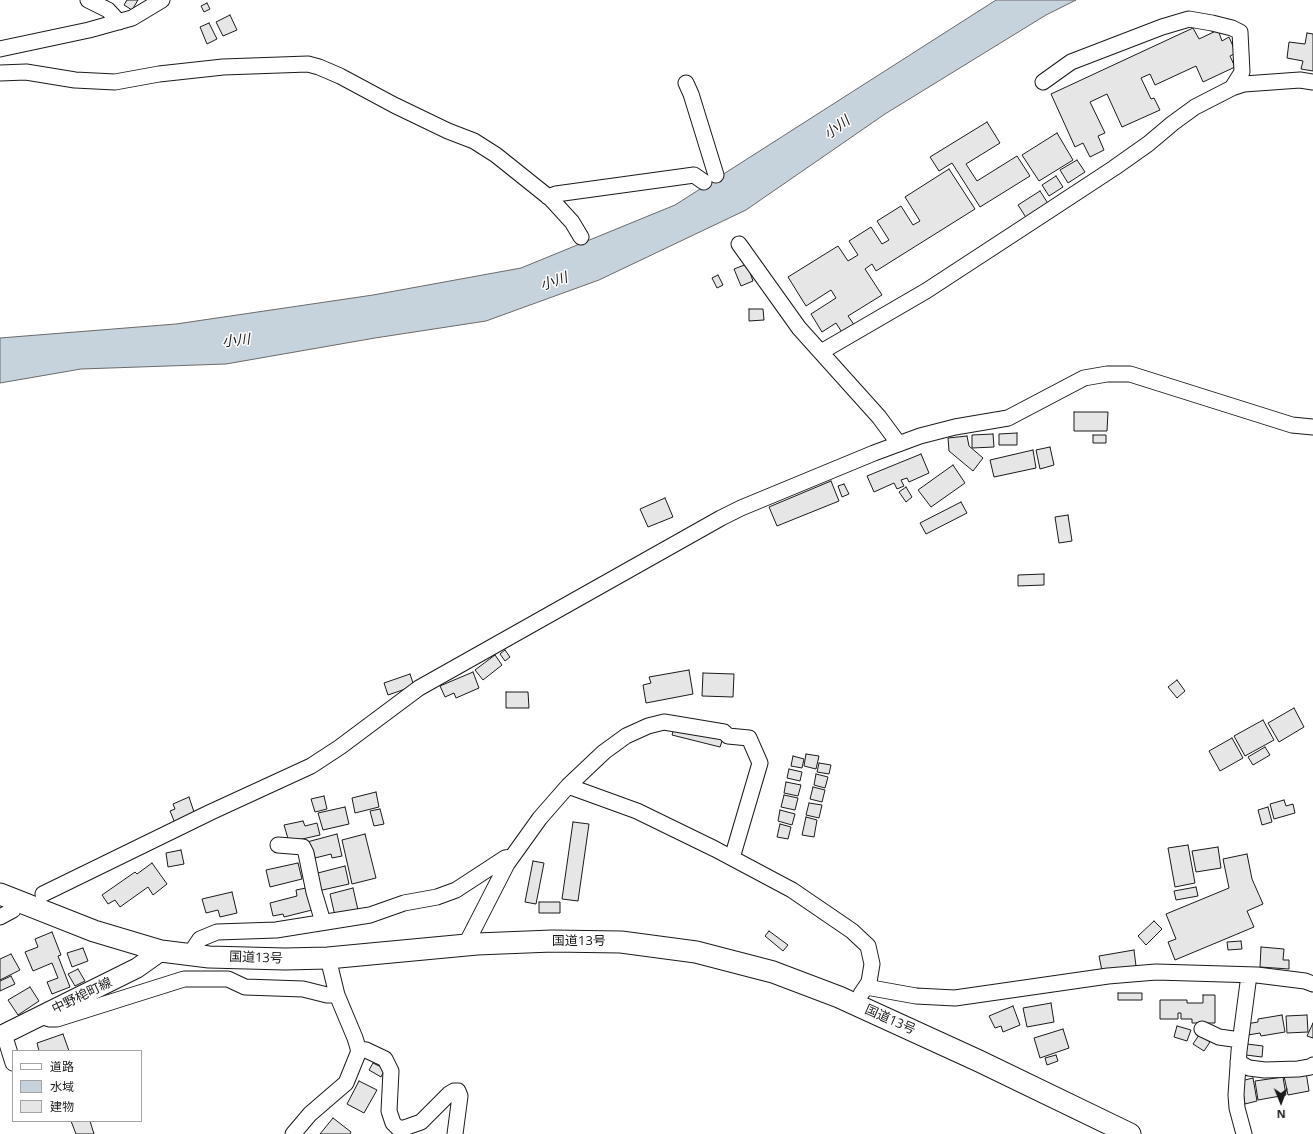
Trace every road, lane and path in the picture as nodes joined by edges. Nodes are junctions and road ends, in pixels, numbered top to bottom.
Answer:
1 (88, 0) edge
2 (162, 0) edge
3 (118, 22) junction
4 (0, 49) edge
5 (0, 73) edge
6 (1043, 82) dead end
7 (1313, 82) edge
8 (686, 83) dead end
9 (1232, 88) junction
10 (548, 197) junction
11 (581, 237) dead end
12 (739, 244) dead end
13 (821, 352) junction
14 (1313, 427) edge
15 (899, 444) junction
16 (568, 786) junction
17 (278, 845) dead end
18 (512, 857) junction
19 (732, 858) junction
20 (0, 894) edge
21 (43, 894) dead end
22 (323, 922) junction
23 (465, 946) junction
24 (161, 951) junction
25 (190, 954) junction
26 (328, 958) junction
27 (1249, 975) junction
28 (1313, 984) edge
29 (866, 987) junction
30 (337, 995) junction
31 (854, 1004) junction
32 (40, 1016) junction
33 (1202, 1029) dead end
34 (4, 1034) edge
35 (1240, 1040) junction
36 (358, 1049) junction
37 (15, 1050) edge
38 (12, 1060) edge
39 (1238, 1062) junction
40 (1313, 1065) edge
41 (293, 1134) edge
42 (456, 1134) edge
43 (1130, 1134) edge
44 (1244, 1134) edge

1 - 3 street
2 - 3 street
3 - 4 street
5 - 10 street
6 - 9 street
7 - 9 street
8 - 10 street
9 - 13 street
10 - 11 street
12 - 13 street
13 - 15 street
14 - 15 street
15 - 21 street
16 - 18 street
16 - 19 street
16 - 19 street
17 - 22 street
18 - 22 street
18 - 23 street
19 - 29 street
20 - 24 highway, 国道13号
22 - 25 street
23 - 26 highway, 国道13号
23 - 31 highway, 国道13号
24 - 25 highway, 国道13号
24 - 32 main road, 中野梍町線
25 - 26 highway, 国道13号
26 - 30 street
27 - 28 street
27 - 29 street
27 - 35 street
29 - 31 street
30 - 32 street
30 - 36 street
31 - 43 highway, 国道13号
32 - 34 main road, 中野梍町線
33 - 35 street
34 - 37 street
34 - 38 street
35 - 39 street
36 - 41 street
36 - 42 street
39 - 40 street
39 - 44 street

